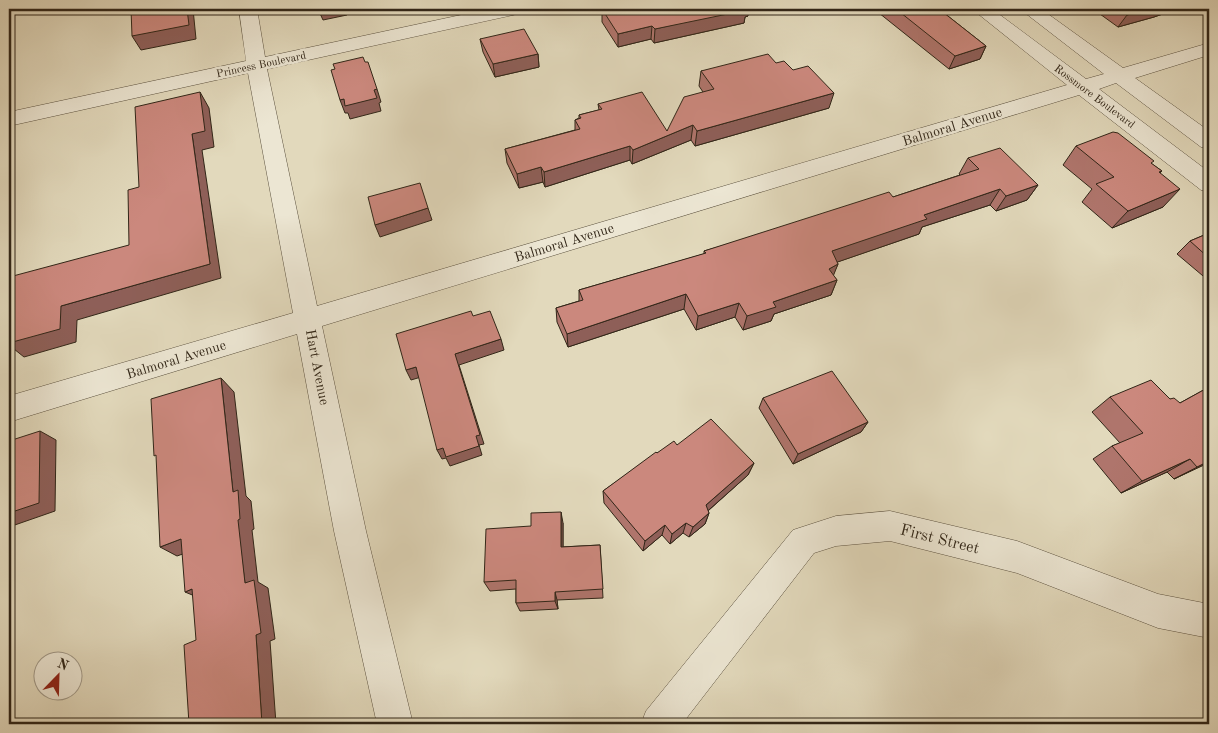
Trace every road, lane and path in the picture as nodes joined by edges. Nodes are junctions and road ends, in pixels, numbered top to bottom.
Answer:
1 (248, 9) edge
2 (513, 9) edge
3 (981, 9) edge
4 (1029, 9) edge
5 (1209, 49) edge
6 (256, 65) junction
7 (1119, 75) junction
8 (1083, 86) junction
9 (9, 119) edge
10 (1209, 142) edge
11 (1209, 184) edge
12 (309, 319) junction
13 (9, 409) edge
14 (1209, 622) edge
15 (395, 724) edge
16 (659, 724) edge

1 - 6 street, Hart Avenue
2 - 6 street, Princess Boulevard
3 - 8 street, Rossmore Boulevard
4 - 7 street
5 - 7 street, Balmoral Avenue
6 - 9 street, Princess Boulevard
6 - 12 street, Hart Avenue
7 - 8 street, Balmoral Avenue
7 - 10 street
8 - 11 street, Rossmore Boulevard
8 - 12 street, Balmoral Avenue
12 - 13 street, Balmoral Avenue
12 - 15 street, Hart Avenue
14 - 16 street, First Street

